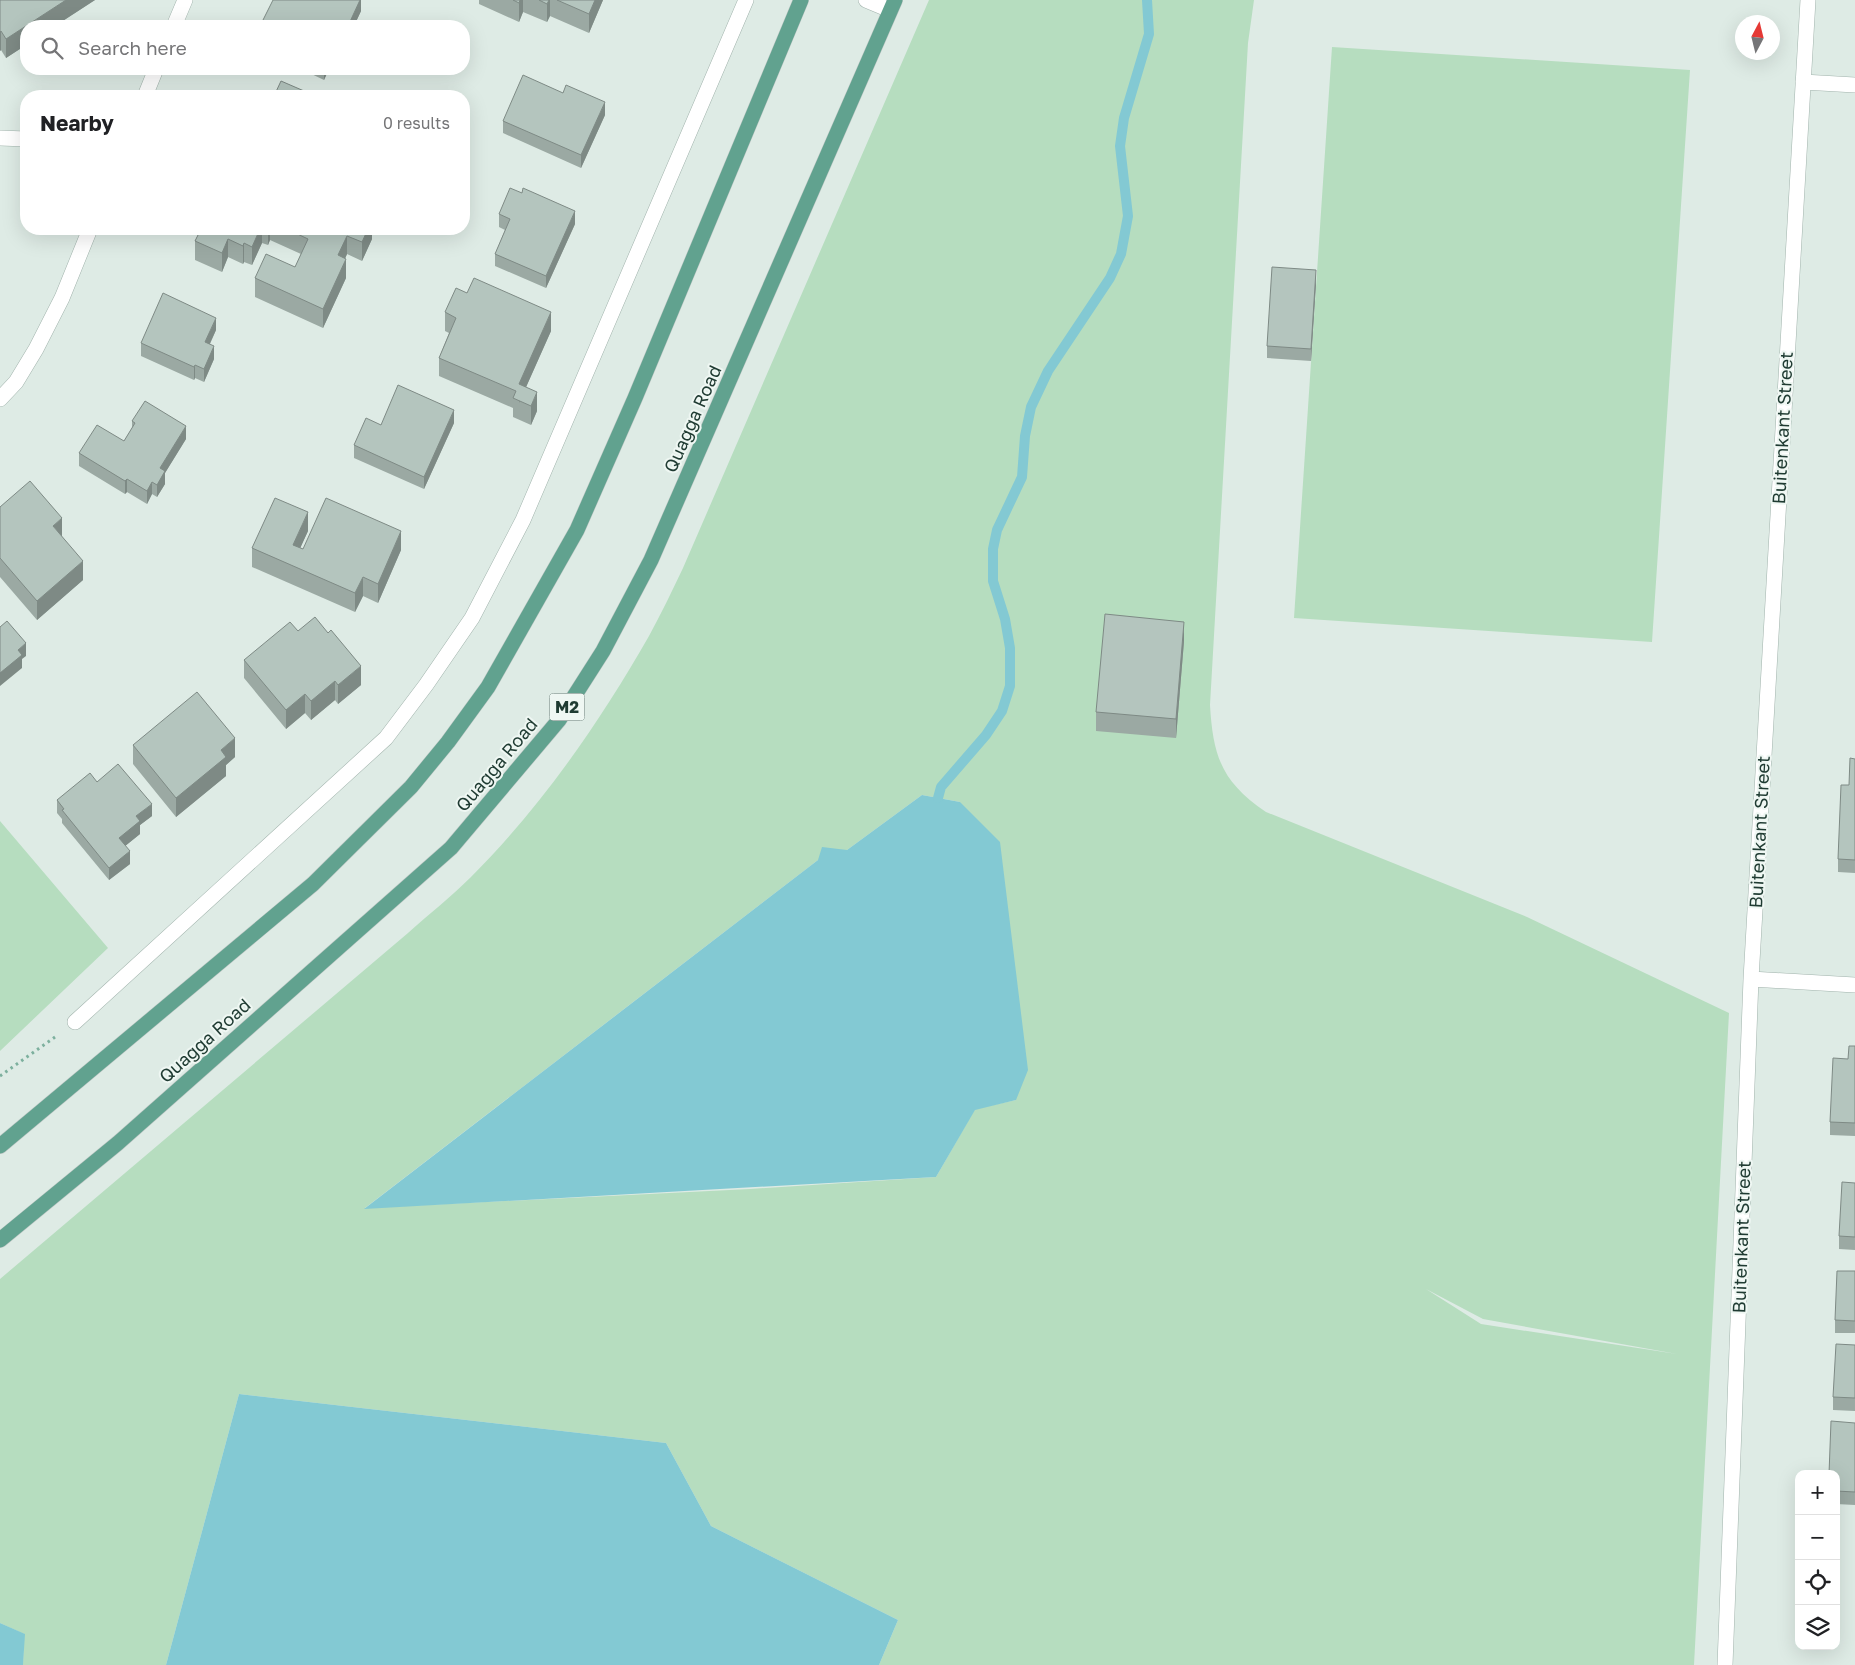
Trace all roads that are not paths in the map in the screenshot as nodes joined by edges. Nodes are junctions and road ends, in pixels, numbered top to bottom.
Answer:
1 (185, 0) edge
2 (746, 0) edge
3 (801, 0) edge
4 (866, 0) edge
5 (1808, 0) edge
6 (892, 5) edge
7 (177, 20) edge
8 (154, 75) edge
9 (1803, 82) junction
10 (1855, 85) edge
11 (147, 90) edge
12 (0, 138) edge
13 (20, 140) edge
14 (88, 235) edge
15 (0, 399) edge
16 (1751, 979) junction
17 (1855, 985) edge
18 (76, 1022) road end
19 (0, 1146) edge
20 (0, 1240) edge
21 (1725, 1665) edge

1 - 7 street
2 - 18 street
3 - 19 main road
4 - 6 street
5 - 9 street, Buitenkant Street
6 - 20 main road, Quagga Road / M2
8 - 11 street
9 - 10 street
9 - 16 street, Buitenkant Street
12 - 13 street
14 - 15 street
16 - 17 street
16 - 21 street, Buitenkant Street

